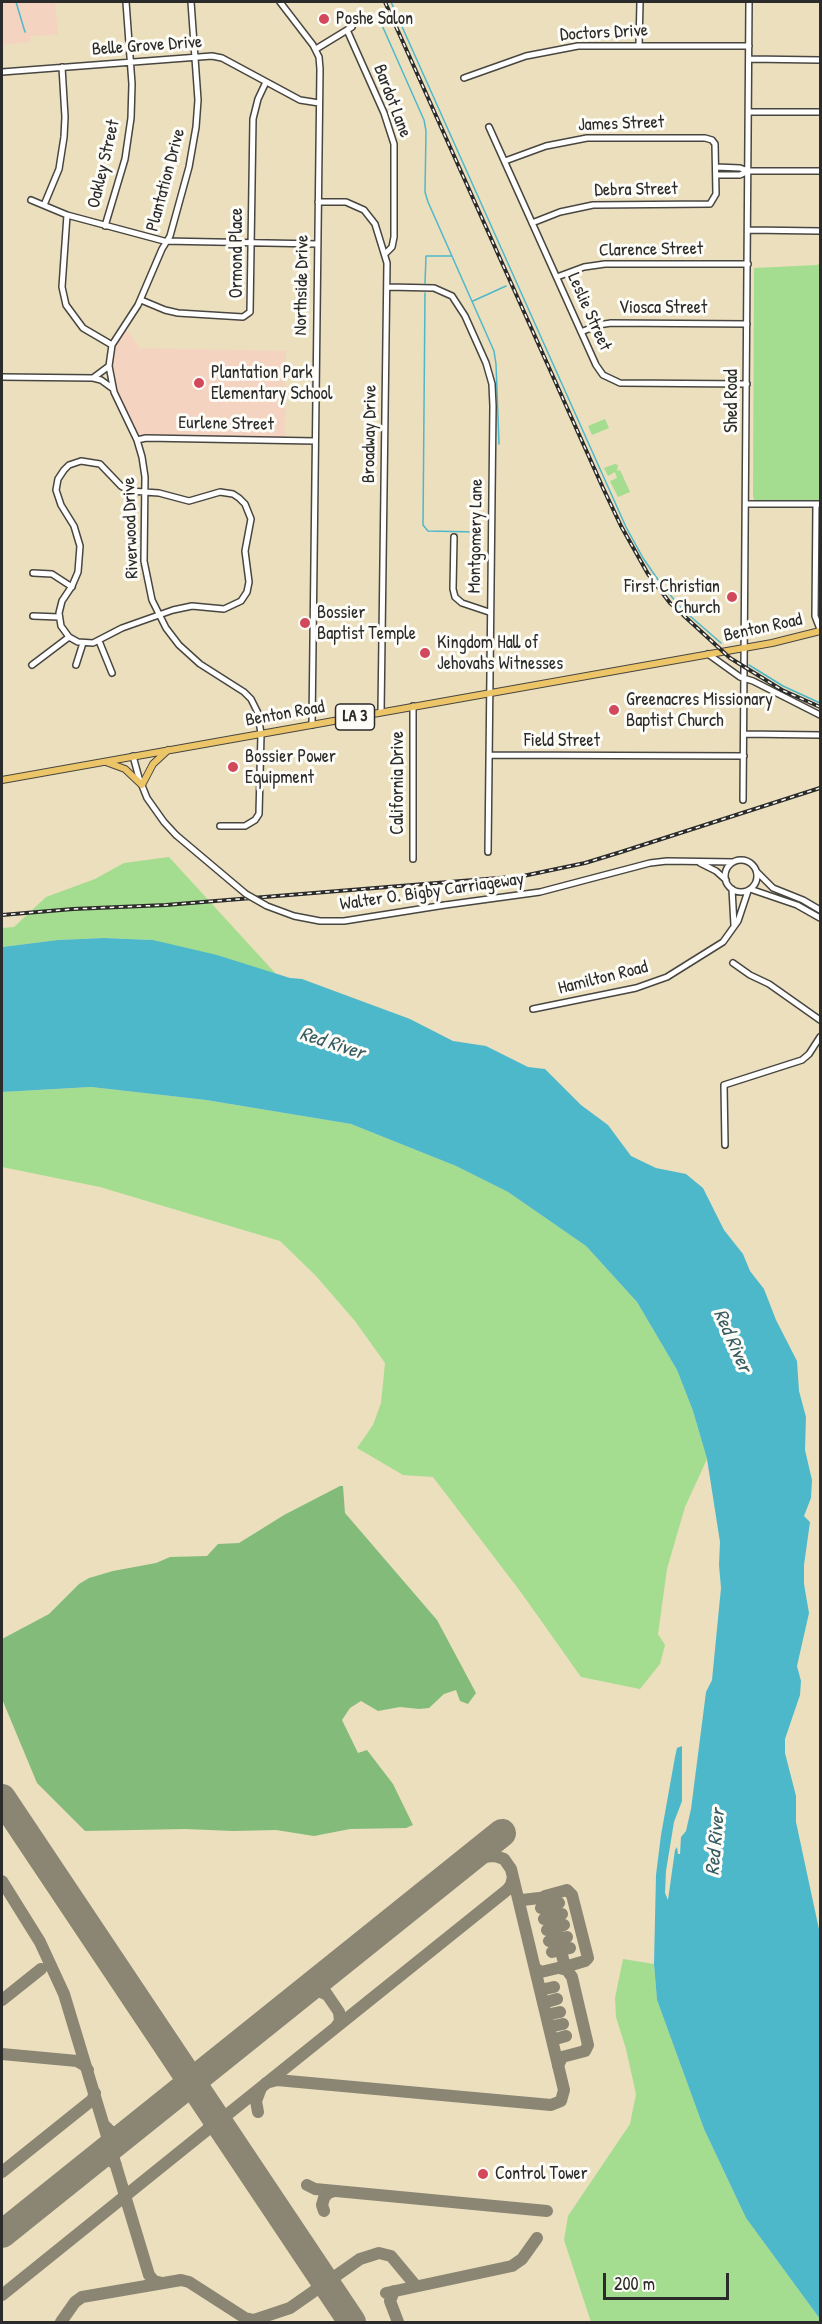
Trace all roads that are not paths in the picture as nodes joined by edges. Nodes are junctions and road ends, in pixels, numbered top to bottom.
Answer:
1 (126, 2) edge
2 (191, 2) edge
3 (280, 2) edge
4 (640, 2) edge
5 (749, 2) edge
6 (639, 45) junction
7 (749, 46) junction
8 (316, 49) junction
9 (196, 57) junction
10 (749, 59) junction
11 (820, 60) edge
12 (130, 62) junction
13 (62, 67) junction
14 (2, 72) edge
15 (464, 78) dead end
16 (267, 82) junction
17 (319, 103) junction
18 (749, 112) junction
19 (820, 112) edge
20 (489, 127) dead end
21 (505, 161) junction
22 (716, 171) junction
23 (748, 171) junction
24 (820, 171) edge
25 (32, 200) dead end
26 (318, 202) junction
27 (45, 206) junction
28 (67, 215) junction
29 (532, 223) junction
30 (105, 225) junction
31 (748, 230) junction
32 (820, 231) edge
33 (167, 242) junction
34 (252, 243) junction
35 (318, 244) junction
36 (385, 254) junction
37 (748, 264) junction
38 (556, 277) junction
39 (388, 287) junction
40 (141, 300) junction
41 (747, 324) junction
42 (581, 332) junction
43 (112, 345) junction
44 (109, 366) junction
45 (2, 377) edge
46 (93, 378) junction
47 (747, 384) junction
48 (112, 388) junction
49 (137, 440) junction
50 (315, 441) junction
51 (145, 493) junction
52 (746, 504) junction
53 (818, 504) edge
54 (454, 537) dead end
55 (33, 573) dead end
56 (72, 587) junction
57 (489, 612) junction
58 (158, 615) junction
59 (33, 616) dead end
60 (59, 617) junction
61 (820, 630) edge
62 (69, 637) junction
63 (99, 641) junction
64 (83, 643) junction
65 (745, 647) junction
66 (708, 654) junction
67 (32, 665) dead end
68 (76, 665) dead end
69 (112, 673) dead end
70 (745, 679) junction
71 (490, 693) junction
72 (413, 706) junction
73 (381, 712) junction
74 (820, 715) edge
75 (312, 725) junction
76 (261, 734) junction
77 (744, 734) junction
78 (820, 735) edge
79 (168, 750) junction
80 (489, 755) junction
81 (134, 756) junction
82 (744, 756) junction
83 (104, 761) junction
84 (2, 780) edge
85 (142, 785) junction
86 (743, 800) dead end
87 (220, 826) dead end
88 (488, 852) dead end
89 (413, 860) dead end
90 (698, 862) junction
91 (733, 862) junction
92 (757, 872) junction
93 (726, 880) junction
94 (732, 889) junction
95 (749, 890) junction
96 (820, 910) edge
97 (820, 918) edge
98 (734, 927) junction
99 (733, 963) dead end
100 (533, 1009) dead end
101 (820, 1020) edge
102 (820, 1037) edge
103 (725, 1145) dead end

1 - 12 street, Oakley Street
2 - 9 street, Plantation Drive
3 - 8 street
4 - 6 street
5 - 7 street, Shed Road
6 - 7 street, Doctors Drive
6 - 15 street, Doctors Drive
7 - 10 street, Shed Road
8 - 17 street, Northside Drive
8 - 36 street, Bardot Lane
9 - 12 street, Belle Grove Drive
9 - 16 street, Belle Grove Drive
9 - 33 street, Plantation Drive
10 - 11 street
10 - 18 street, Shed Road
12 - 13 street, Belle Grove Drive
12 - 30 street, Oakley Street
13 - 14 street, Belle Grove Drive
13 - 27 street
16 - 17 street, Belle Grove Drive
16 - 34 street, Ormond Place
17 - 26 street, Northside Drive
18 - 19 street
18 - 23 street, Shed Road
20 - 21 street, Leslie Street
21 - 22 street, James Street
21 - 29 street, Leslie Street
22 - 23 street
22 - 29 street, Debra Street
23 - 24 street
23 - 31 street, Shed Road
25 - 27 street
26 - 35 street, Northside Drive
26 - 36 street, Broadway Drive
27 - 28 street
28 - 30 street
28 - 43 street
29 - 38 street, Leslie Street
30 - 33 street
31 - 32 street
31 - 37 street, Shed Road
33 - 34 street
33 - 40 street, Plantation Drive
34 - 35 street
34 - 40 street, Ormond Place
35 - 50 street, Northside Drive
36 - 39 street, Broadway Drive
37 - 38 street, Clarence Street
37 - 41 street, Shed Road
38 - 42 street, Leslie Street
39 - 57 street, Montgomery Lane
39 - 73 street, Broadway Drive
40 - 43 street, Plantation Drive
41 - 42 street, Viosca Street
41 - 47 street, Shed Road
42 - 47 street, Leslie Street
43 - 44 street, Plantation Drive
44 - 46 street
44 - 48 street, Plantation Drive
45 - 46 street
46 - 48 street
47 - 52 street, Shed Road
48 - 49 street, Riverwood Drive
49 - 50 street, Eurlene Street
49 - 51 street, Riverwood Drive
50 - 75 street, Northside Drive
51 - 56 street
51 - 58 street, Riverwood Drive
51 - 58 street
52 - 53 street
52 - 65 street, Shed Road
53 - 61 street
54 - 57 street
55 - 56 street
56 - 60 street
57 - 71 street, Montgomery Lane
58 - 63 street
58 - 76 street, Riverwood Drive
59 - 60 street
60 - 62 street
61 - 65 main road, Benton Road / LA 3
62 - 64 street
62 - 67 street
63 - 64 street
63 - 69 street
64 - 68 street
65 - 66 main road, Benton Road / LA 3
65 - 70 street, Shed Road
66 - 70 street
66 - 71 main road, Benton Road / LA 3
70 - 74 street
70 - 77 street, Shed Road
71 - 72 main road, Benton Road / LA 3
71 - 80 street, Montgomery Lane
72 - 73 main road, Benton Road / LA 3
72 - 89 street, California Drive
73 - 75 main road, Benton Road / LA 3
75 - 76 main road, Benton Road / LA 3
76 - 79 main road, Benton Road / LA 3
76 - 87 street, Riverwood Drive
77 - 78 street
77 - 82 street, Shed Road
79 - 81 main road, Benton Road / LA 3
79 - 85 main road
80 - 82 street, Field Street
80 - 88 street, Montgomery Lane
81 - 83 main road, Benton Road / LA 3
81 - 85 street, Walter O. Bigby Carriageway
82 - 86 street, Shed Road
83 - 84 main road, Benton Road / LA 3
83 - 85 main road
85 - 90 street, Walter O. Bigby Carriageway, bridge
90 - 91 street, Walter O. Bigby Carriageway
90 - 93 street, Walter O. Bigby Carriageway
91 - 92 street
91 - 93 street
92 - 95 street
92 - 96 street
93 - 94 street
94 - 95 street
94 - 98 street
95 - 97 street
95 - 98 street, Hamilton Road
98 - 100 street, Hamilton Road
99 - 101 street
102 - 103 street

